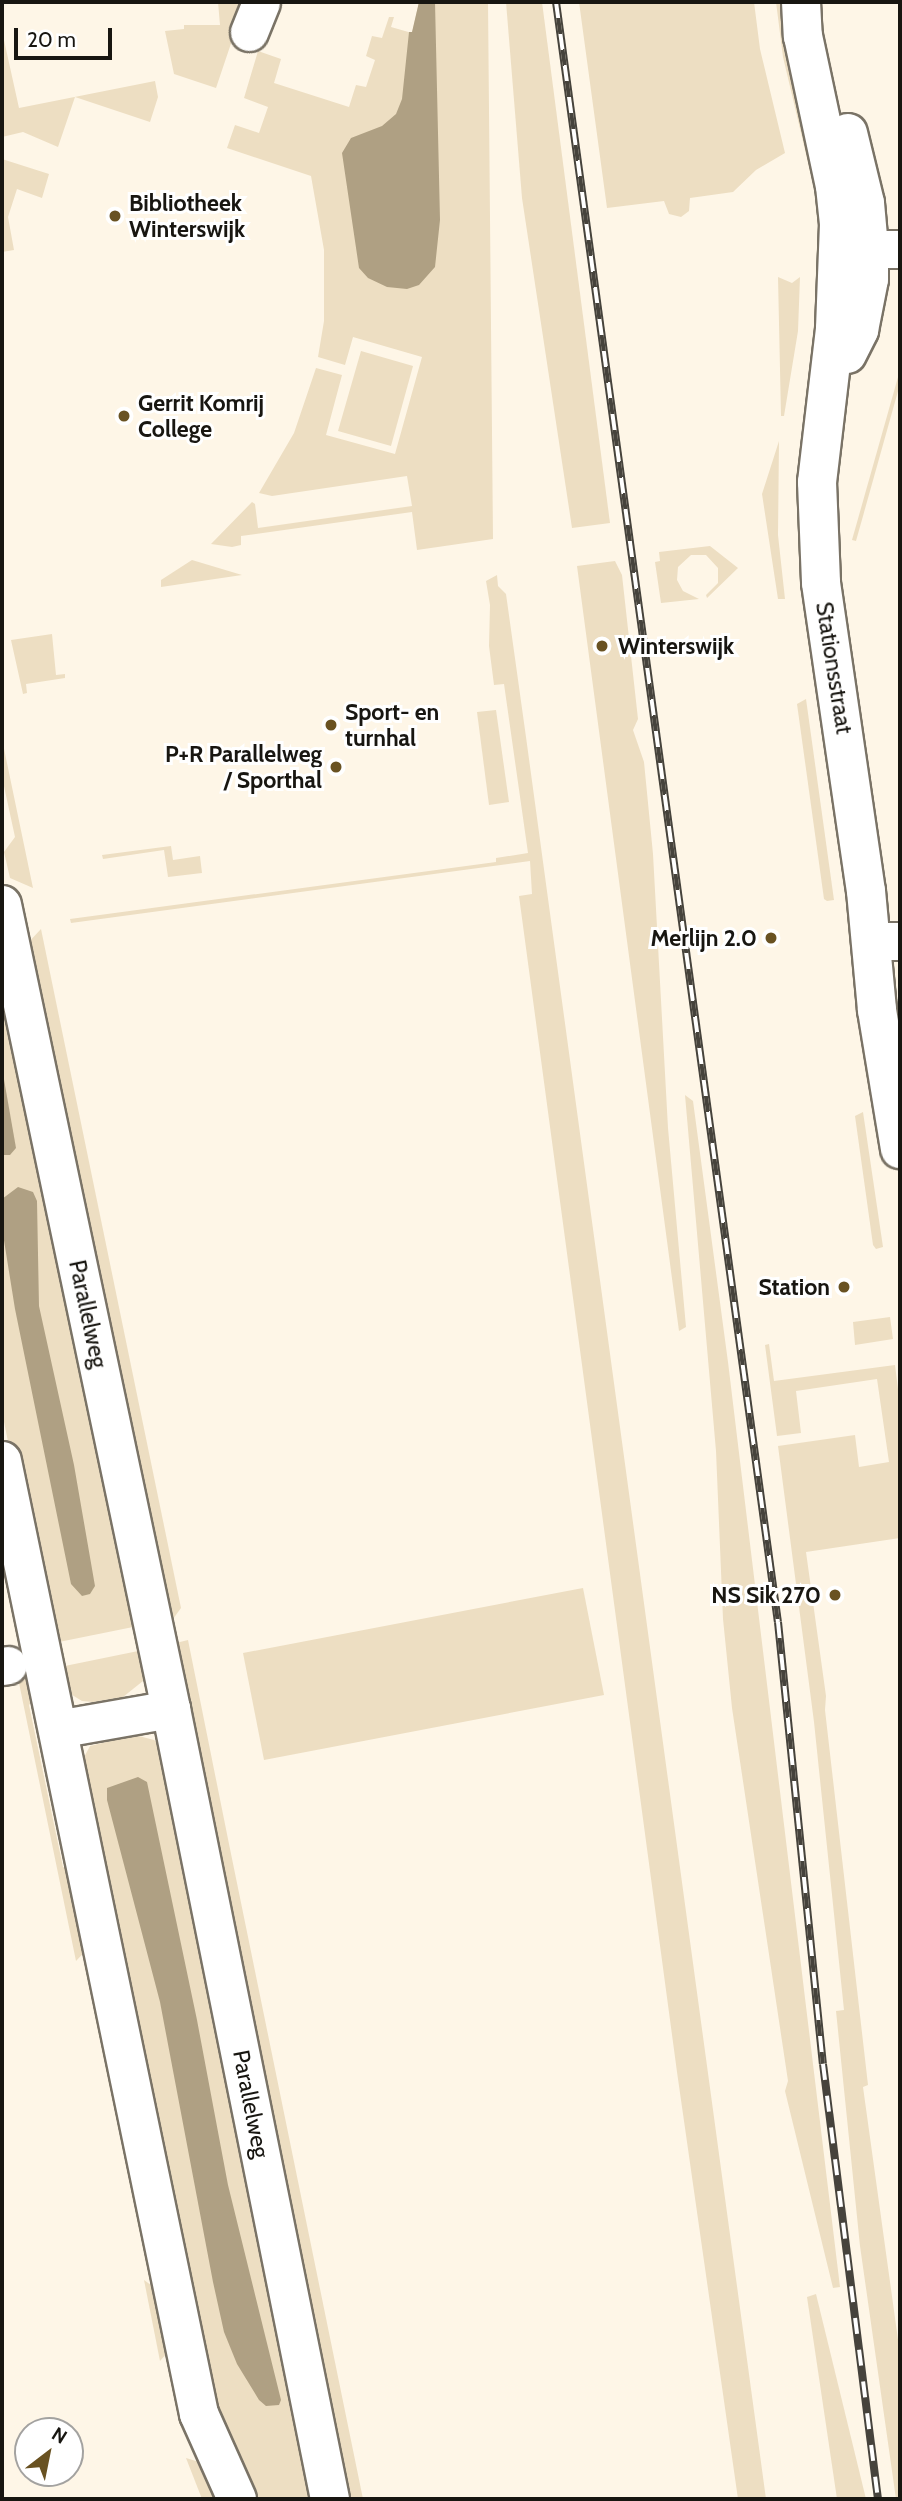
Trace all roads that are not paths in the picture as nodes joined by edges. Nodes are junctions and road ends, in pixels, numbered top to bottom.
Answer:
1 (801, 2) edge
2 (870, 249) edge
3 (3, 915) edge
4 (886, 941) edge
5 (900, 1149) edge
6 (2, 1461) edge
7 (171, 1709) junction
8 (57, 1729) junction
9 (237, 2499) edge
10 (330, 2499) edge

1 - 2 street, Stationsstraat
2 - 4 street, Stationsstraat
3 - 7 street, Parallelweg
4 - 5 street, Stationsstraat
6 - 8 street
7 - 8 street
7 - 10 street, Parallelweg
8 - 9 street

